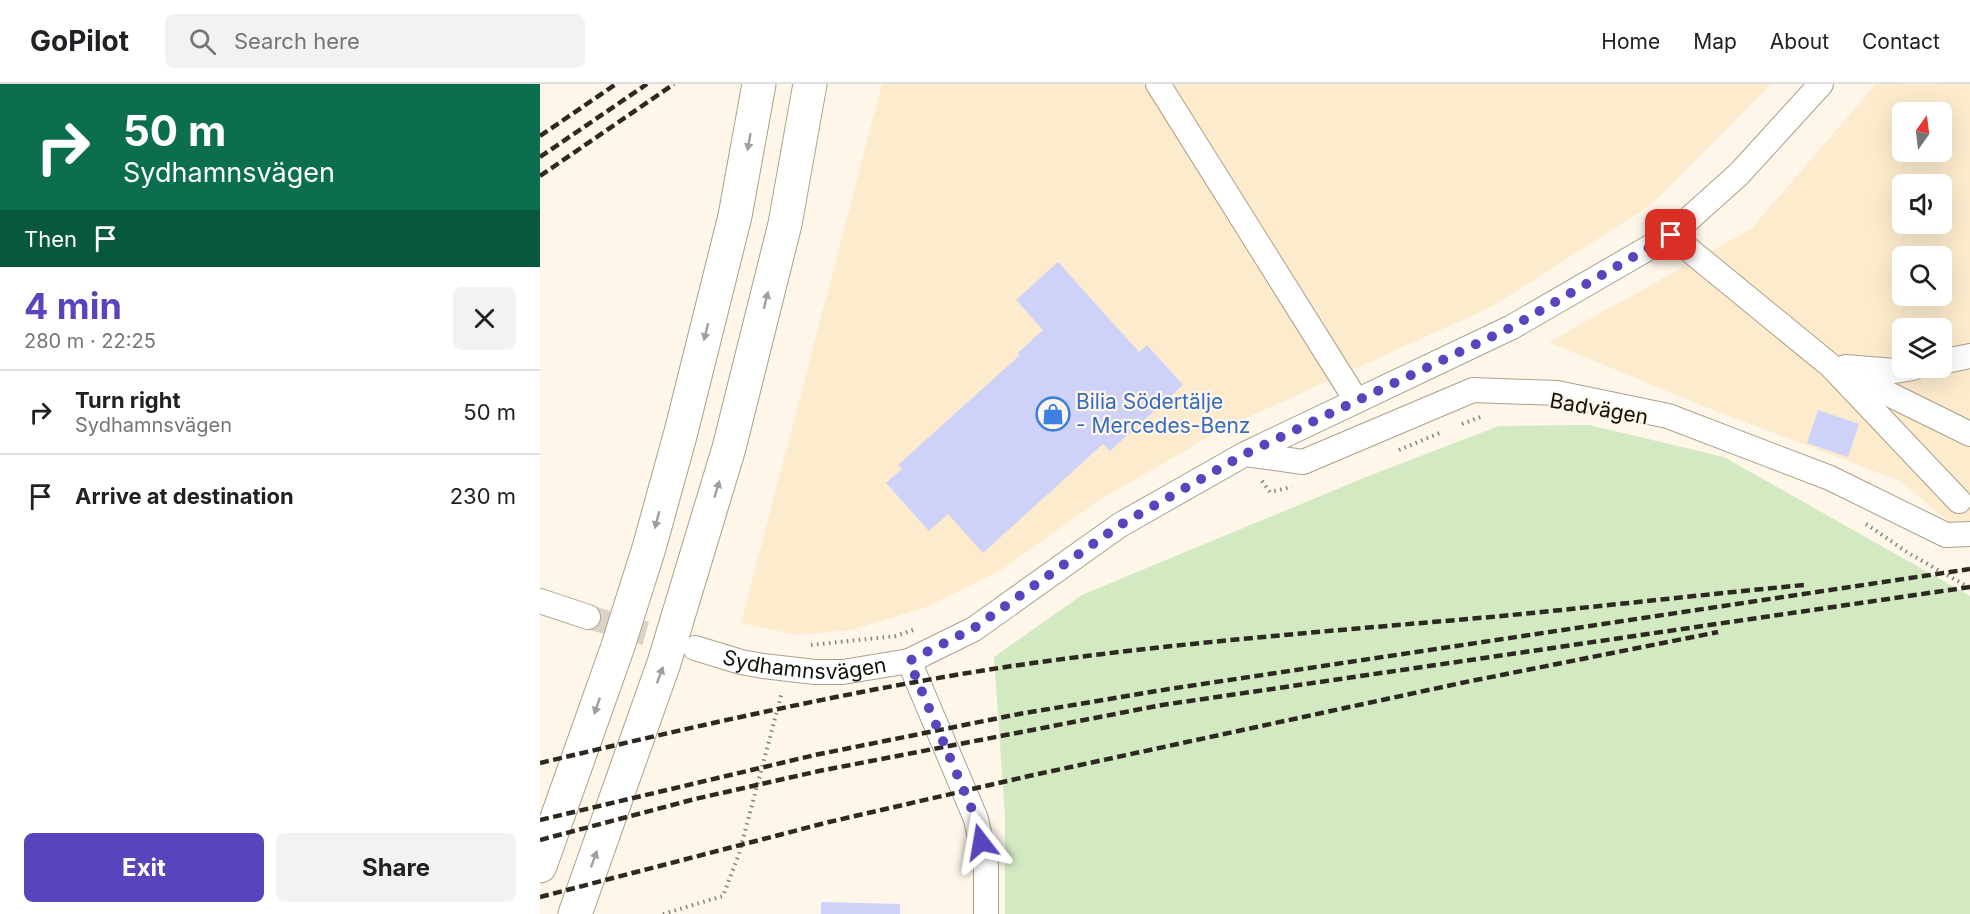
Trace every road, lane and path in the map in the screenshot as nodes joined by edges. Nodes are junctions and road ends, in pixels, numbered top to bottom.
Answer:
1 (759, 84) edge
2 (810, 84) edge
3 (1158, 84) edge
4 (1821, 84) edge
5 (1671, 235) junction
6 (1970, 356) edge
7 (1952, 360) edge
8 (1831, 366) junction
9 (1892, 371) edge
10 (1356, 400) junction
11 (1486, 415) dead end
12 (1455, 426) dead end
13 (1446, 431) dead end
14 (1970, 434) edge
15 (1390, 452) dead end
16 (1245, 454) junction
17 (1301, 483) dead end
18 (1959, 501) dead end
19 (1862, 521) dead end
20 (1970, 534) edge
21 (1970, 588) edge
22 (540, 601) edge
23 (588, 617) tunnel mouth
24 (695, 648) tunnel mouth
25 (909, 661) junction
26 (788, 670) junction
27 (540, 866) edge
28 (575, 914) edge
29 (663, 914) edge
30 (986, 914) edge

1 -> 27 highway
28 -> 2 highway
3 - 10 street
4 - 5 street, Sydhamnsvägen
5 - 8 street
5 - 10 street, Sydhamnsvägen
6 - 7 street
8 - 9 street
8 - 14 street
8 - 18 street
10 - 16 street, Sydhamnsvägen
11 - 12 path
13 - 15 path
16 - 17 path
16 - 20 street
16 - 25 street, Sydhamnsvägen
19 - 21 path
22 - 23 street
24 - 26 street, Sydhamnsvägen
25 - 26 street, Sydhamnsvägen
25 - 30 street
26 - 29 path

